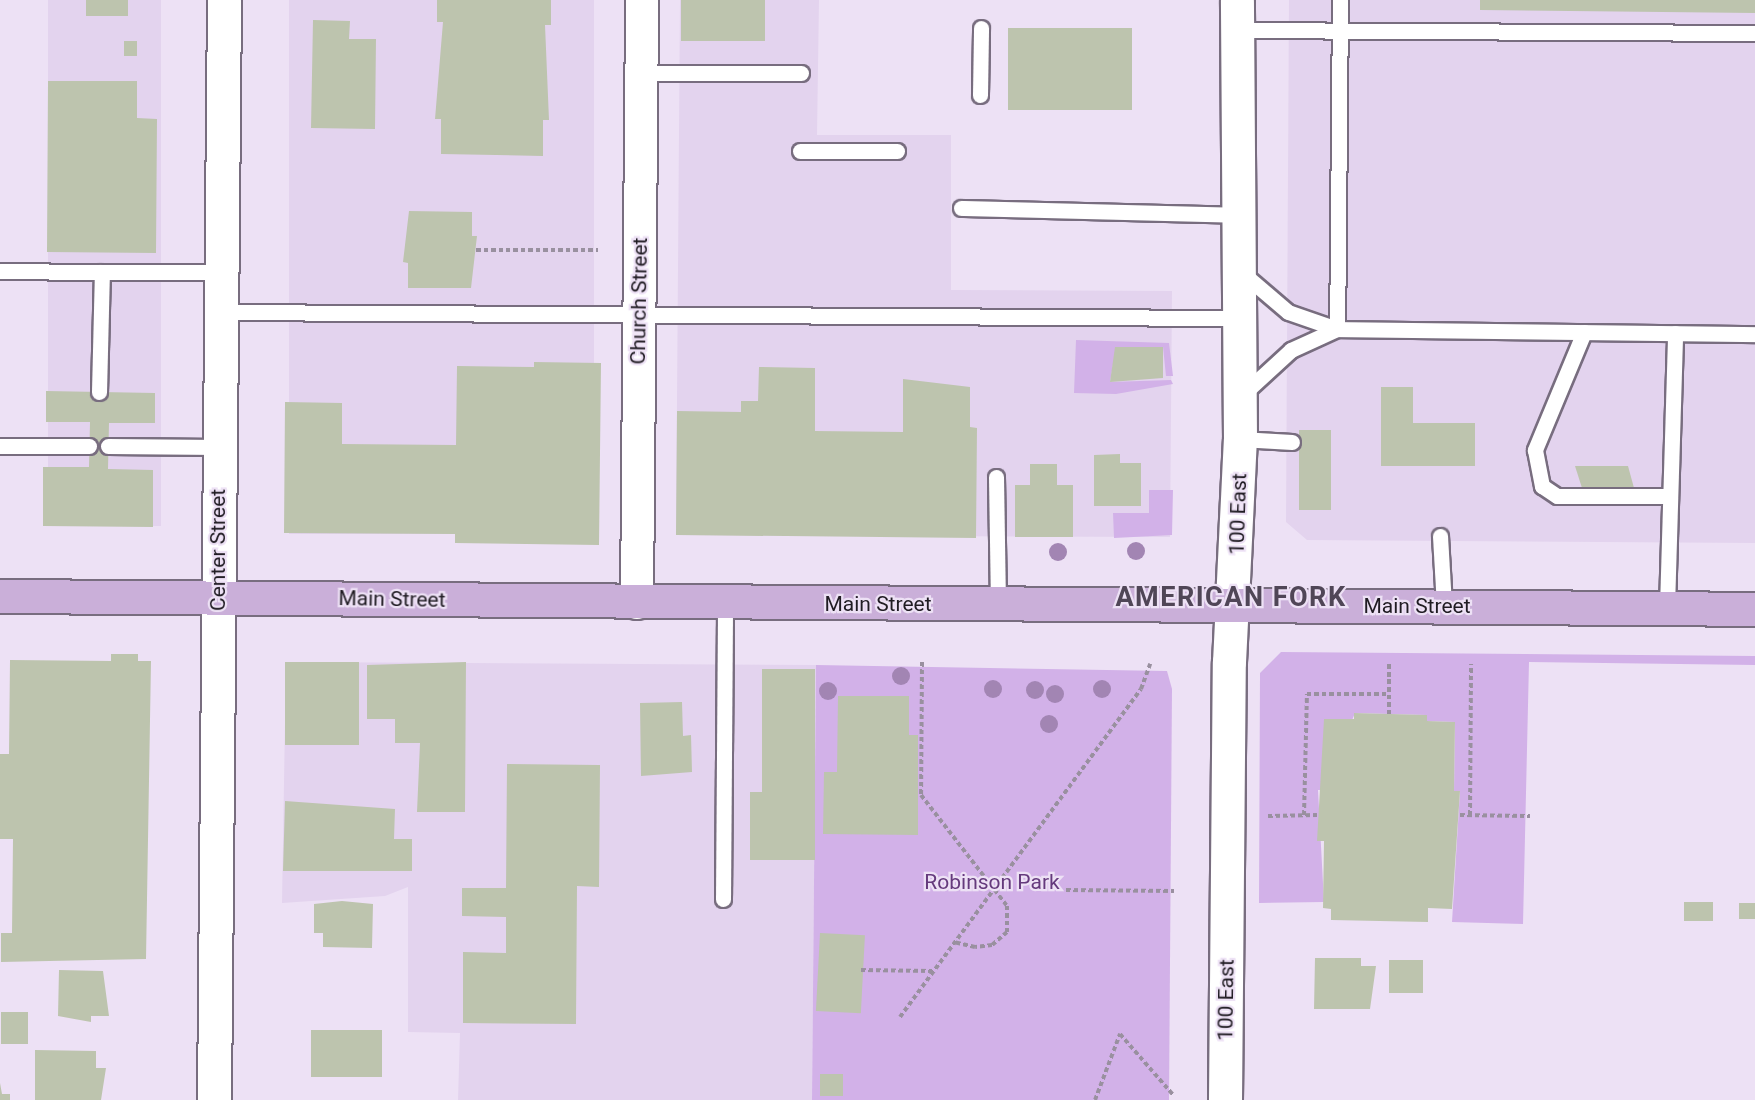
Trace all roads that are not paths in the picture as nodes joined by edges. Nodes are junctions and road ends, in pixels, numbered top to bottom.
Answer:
1 (224, 0) edge
2 (642, 0) edge
3 (1340, 0) edge
4 (1237, 15) edge
5 (981, 28) dead end
6 (1340, 31) junction
7 (1755, 33) edge
8 (641, 73) junction
9 (801, 73) dead end
10 (980, 95) dead end
11 (800, 152) dead end
12 (897, 152) dead end
13 (961, 208) dead end
14 (1238, 215) junction
15 (0, 271) edge
16 (1239, 271) junction
17 (102, 272) junction
18 (221, 272) junction
19 (220, 312) junction
20 (639, 316) junction
21 (1240, 318) junction
22 (1337, 329) junction
23 (1584, 332) junction
24 (1675, 333) junction
25 (1755, 334) edge
26 (99, 392) dead end
27 (1240, 397) junction
28 (1240, 439) junction
29 (1292, 442) dead end
30 (0, 446) edge
31 (89, 446) dead end
32 (108, 446) dead end
33 (219, 447) junction
34 (996, 477) dead end
35 (1670, 496) junction
36 (1440, 536) dead end
37 (0, 596) edge
38 (218, 597) junction
39 (637, 603) junction
40 (724, 603) junction
41 (998, 605) junction
42 (1444, 606) junction
43 (1233, 607) junction
44 (1667, 607) junction
45 (1755, 609) edge
46 (723, 899) dead end
47 (214, 1100) edge
48 (1225, 1100) edge

1 - 18 street, Center Street
2 - 8 street, Church Street
3 - 6 lane
4 - 6 lane
4 - 14 street, 100 East
5 - 10 lane
6 - 7 lane
6 - 22 lane
8 - 9 lane
8 - 20 street, Church Street
11 - 12 lane
13 - 14 lane
14 - 16 street, 100 East
15 - 17 lane
16 - 21 street, 100 East
16 - 22 lane
17 - 18 lane
17 - 26 lane
18 - 19 street, Center Street
19 - 20 lane
19 - 33 street, Center Street
20 - 21 lane
20 - 39 street, Church Street
21 - 27 street, 100 East
22 - 23 lane
22 - 27 lane
23 - 24 lane
23 - 35 lane
24 - 25 lane
24 - 35 lane
27 - 28 street, 100 East
28 - 29 lane
28 - 43 street, 100 East
30 - 31 lane
32 - 33 lane
33 - 38 street, Center Street
34 - 41 lane
35 - 44 lane
36 - 42 lane
37 - 38 main road, Main Street
38 - 39 main road, Main Street
38 - 47 street, Center Street
39 - 40 main road, Main Street
40 - 41 main road, Main Street
40 - 46 lane
41 - 43 main road, Main Street
42 - 43 main road, Main Street
42 - 44 main road, Main Street
43 - 48 street, 100 East
44 - 45 main road, Main Street

